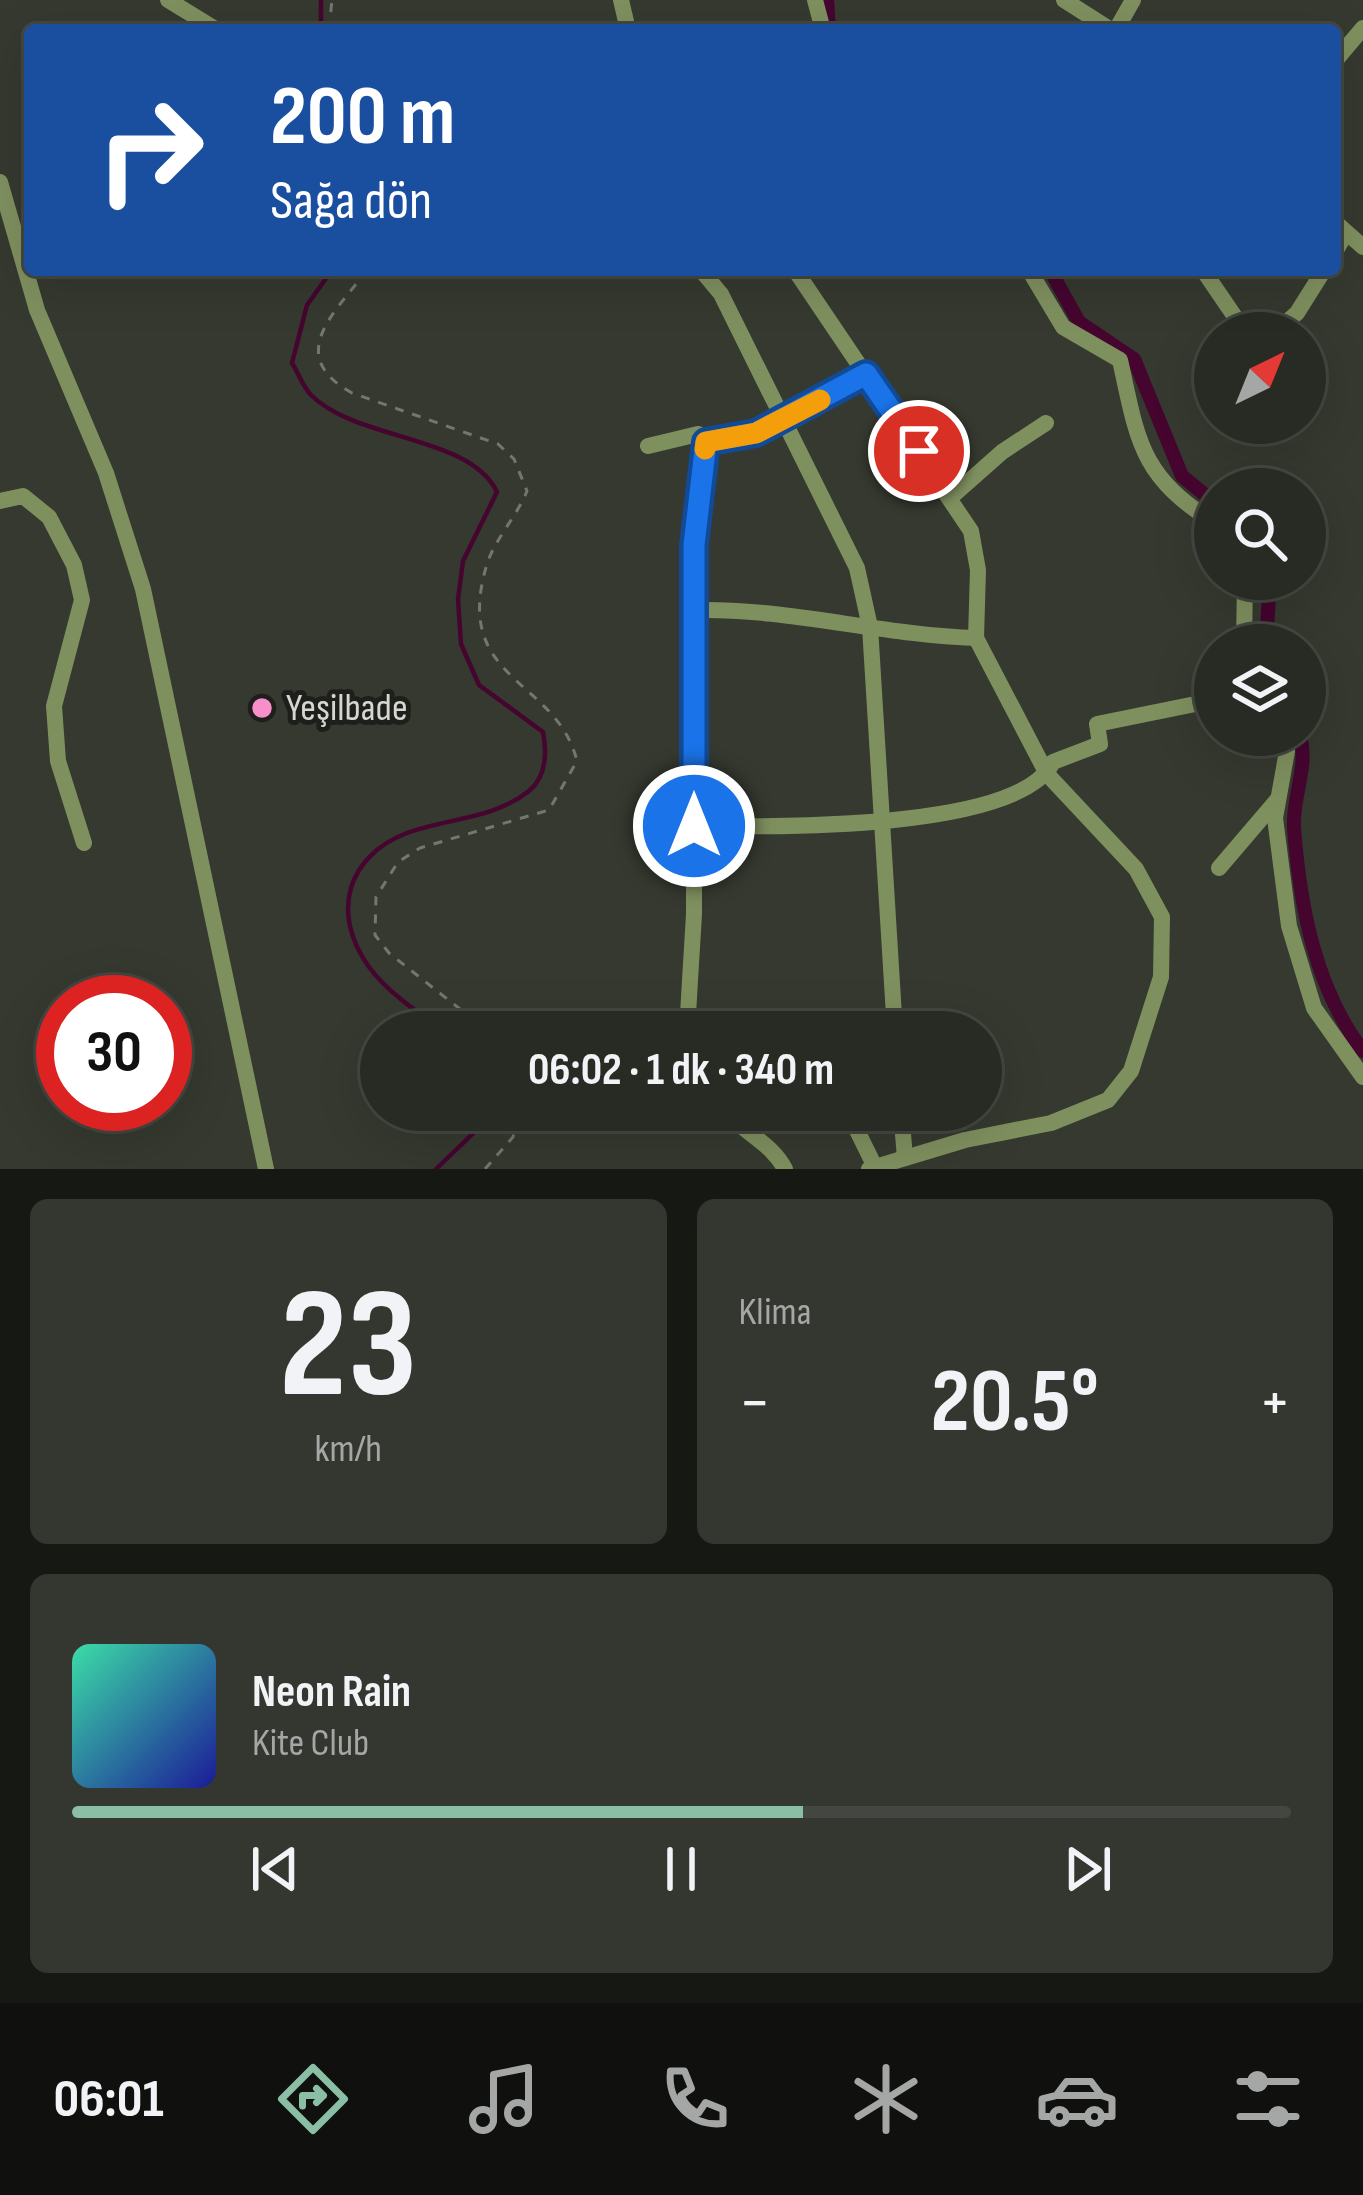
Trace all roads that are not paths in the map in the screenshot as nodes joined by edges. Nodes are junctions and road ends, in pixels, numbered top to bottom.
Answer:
1 (168, 0) edge
2 (1064, 0) edge
3 (208, 24) edge
4 (1103, 24) edge
5 (1363, 28) edge
6 (1341, 54) edge
7 (0, 182) edge
8 (1341, 228) edge
9 (23, 237) edge
10 (1363, 247) edge
11 (30, 276) edge
12 (706, 276) edge
13 (799, 276) edge
14 (1033, 276) edge
15 (1207, 276) edge
16 (1320, 276) edge
17 (1232, 312) edge
18 (1298, 312) edge
19 (866, 374) junction
20 (782, 421) junction
21 (1046, 423) dead end
22 (706, 442) junction
23 (648, 446) dead end
24 (950, 498) junction
25 (0, 501) edge
26 (1194, 510) edge
27 (694, 610) junction
28 (870, 627) junction
29 (976, 638) junction
30 (1194, 704) edge
31 (1286, 756) edge
32 (1047, 774) junction
33 (1278, 799) junction
34 (881, 821) junction
35 (694, 826) junction
36 (84, 843) dead end
37 (1219, 868) dead end
38 (688, 1011) edge
39 (894, 1011) edge
40 (1363, 1077) edge
41 (743, 1131) edge
42 (856, 1131) edge
43 (903, 1131) edge
44 (905, 1158) junction
45 (872, 1168) edge
46 (266, 1169) edge
47 (785, 1169) edge

1 - 3 street
2 - 4 street
5 - 6 street
7 - 9 street
8 - 10 street
11 - 46 street
12 - 20 street
13 - 19 street
14 - 26 street
15 - 17 street
16 - 18 street
19 - 20 street
19 - 24 street
20 - 22 street
20 - 28 street
21 - 24 street
22 - 23 street
22 - 27 street
24 - 29 street
25 - 36 street
27 - 28 street
27 - 35 street
28 - 29 street
28 - 34 street
29 - 32 street
30 - 32 street
31 - 33 street
32 - 34 street
32 - 44 street
33 - 37 street
33 - 40 street
34 - 35 street
34 - 39 street
35 - 38 street
41 - 47 street
42 - 45 street
43 - 44 street
44 - 45 street

